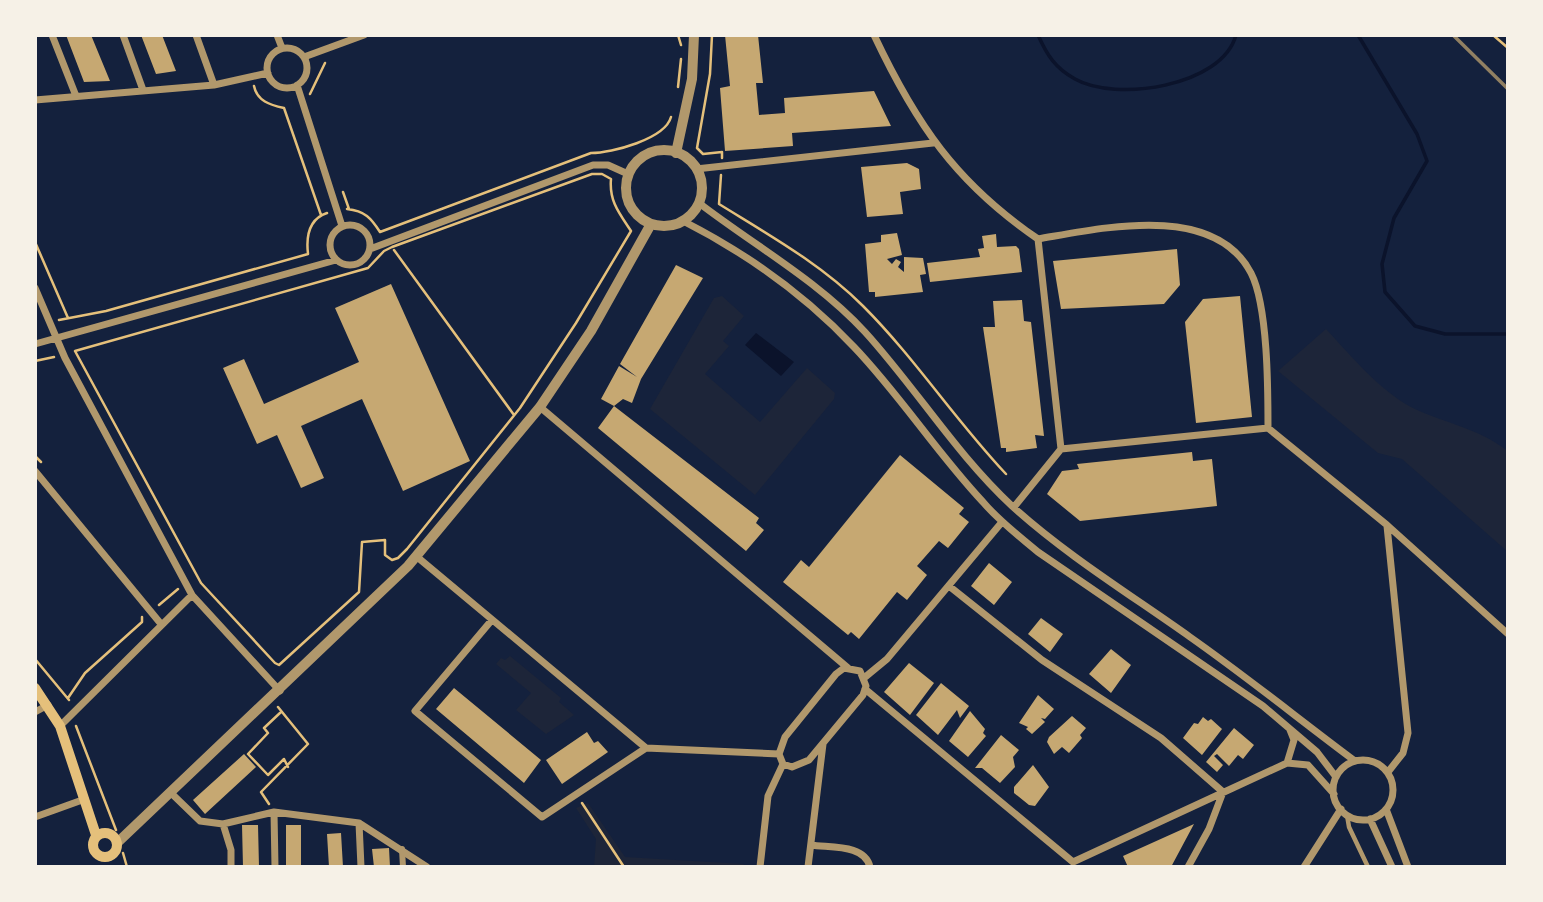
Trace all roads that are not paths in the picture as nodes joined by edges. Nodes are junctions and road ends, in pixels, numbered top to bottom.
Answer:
1 (52, 35) edge
2 (123, 35) edge
3 (196, 35) edge
4 (277, 35) edge
5 (364, 35) edge
6 (694, 35) edge
7 (874, 35) edge
8 (345, 38) edge
9 (282, 48) junction
10 (304, 57) junction
11 (268, 73) junction
12 (214, 85) junction
13 (297, 85) junction
14 (143, 90) junction
15 (76, 96) junction
16 (35, 100) edge
17 (933, 143) junction
18 (676, 153) junction
19 (696, 169) junction
20 (628, 174) junction
21 (699, 203) junction
22 (683, 221) junction
23 (651, 224) junction
24 (342, 226) junction
25 (1038, 239) junction
26 (370, 249) junction
27 (336, 260) junction
28 (35, 288) edge
29 (56, 339) junction
30 (35, 344) edge
31 (540, 407) junction
32 (1268, 428) junction
33 (1061, 449) junction
34 (35, 471) edge
35 (1014, 508) junction
36 (1002, 522) junction
37 (1387, 525) junction
38 (416, 556) junction
39 (948, 586) junction
40 (192, 595) junction
41 (491, 621) junction
42 (161, 624) junction
43 (1508, 634) edge
44 (848, 668) junction
45 (864, 678) junction
46 (35, 688) edge
47 (865, 690) junction
48 (280, 691) junction
49 (48, 705) junction
50 (35, 712) edge
51 (60, 726) junction
52 (1289, 728) junction
53 (823, 744) junction
54 (646, 748) junction
55 (779, 754) junction
56 (1355, 761) junction
57 (1287, 763) junction
58 (783, 764) junction
59 (1388, 772) junction
60 (1336, 777) junction
61 (170, 792) junction
62 (1223, 792) junction
63 (1334, 794) junction
64 (85, 799) junction
65 (1386, 809) junction
66 (274, 812) junction
67 (1344, 812) junction
68 (35, 817) edge
69 (1370, 819) junction
70 (223, 824) junction
71 (359, 824) junction
72 (96, 835) junction
73 (118, 841) junction
74 (811, 845) junction
75 (402, 849) junction
76 (110, 862) edge
77 (231, 867) edge
78 (275, 867) edge
79 (361, 867) edge
80 (403, 867) edge
81 (427, 867) edge
82 (760, 867) edge
83 (808, 867) edge
84 (870, 867) edge
85 (1188, 867) edge
86 (1304, 867) edge
87 (1368, 867) edge
88 (1391, 867) edge
89 (1408, 867) edge

1 - 15 street
2 - 14 street
3 - 12 street
4 - 9 street
5 - 8 street
6 - 18 street
7 - 17 street
8 - 10 street
9 - 10 street
9 - 11 street
10 - 13 street
11 - 12 street
11 - 13 street
12 - 14 street
13 - 24 street
14 - 15 street
15 - 16 street
17 - 19 street
17 - 25 street
18 - 19 street
18 - 20 street
19 - 21 street
20 - 23 street
20 - 26 street
21 - 22 street
21 - 35 street
22 - 23 street
22 - 36 street
23 - 31 street
24 - 26 street
24 - 27 street
25 - 32 street
25 - 33 street
26 - 27 street
27 - 29 street
28 - 29 street
29 - 30 street
29 - 40 street
31 - 38 street
31 - 44 street
32 - 33 street
32 - 37 street
33 - 35 street
34 - 42 street
35 - 56 street
36 - 39 street
36 - 52 street
37 - 43 street
37 - 59 street
38 - 41 street
38 - 48 street
39 - 45 street
39 - 62 street
40 - 42 street
40 - 48 street
41 - 54 street
41 - 54 street
42 - 51 street
44 - 45 street
44 - 55 street
45 - 47 street
46 - 49 main road
47 - 53 street
47 - 62 street
48 - 61 street
49 - 50 street
49 - 51 main road
51 - 64 main road
52 - 57 street
52 - 60 street
53 - 58 street
53 - 74 street
54 - 55 street
55 - 58 street
56 - 59 street
56 - 60 street
57 - 62 street
57 - 63 street
58 - 82 street
59 - 65 street
60 - 63 street
61 - 70 street
61 - 73 street
62 - 85 street
63 - 67 street
64 - 68 street
64 - 72 main road
65 - 69 street
65 - 89 street
66 - 70 street
66 - 71 street
66 - 78 street
67 - 69 street
67 - 86 street
67 - 87 lane
69 - 88 street
70 - 77 street
71 - 75 street
71 - 79 street
72 - 73 main road
72 - 76 main road
73 - 76 main road
74 - 83 street
74 - 84 street
75 - 80 street
75 - 81 street

